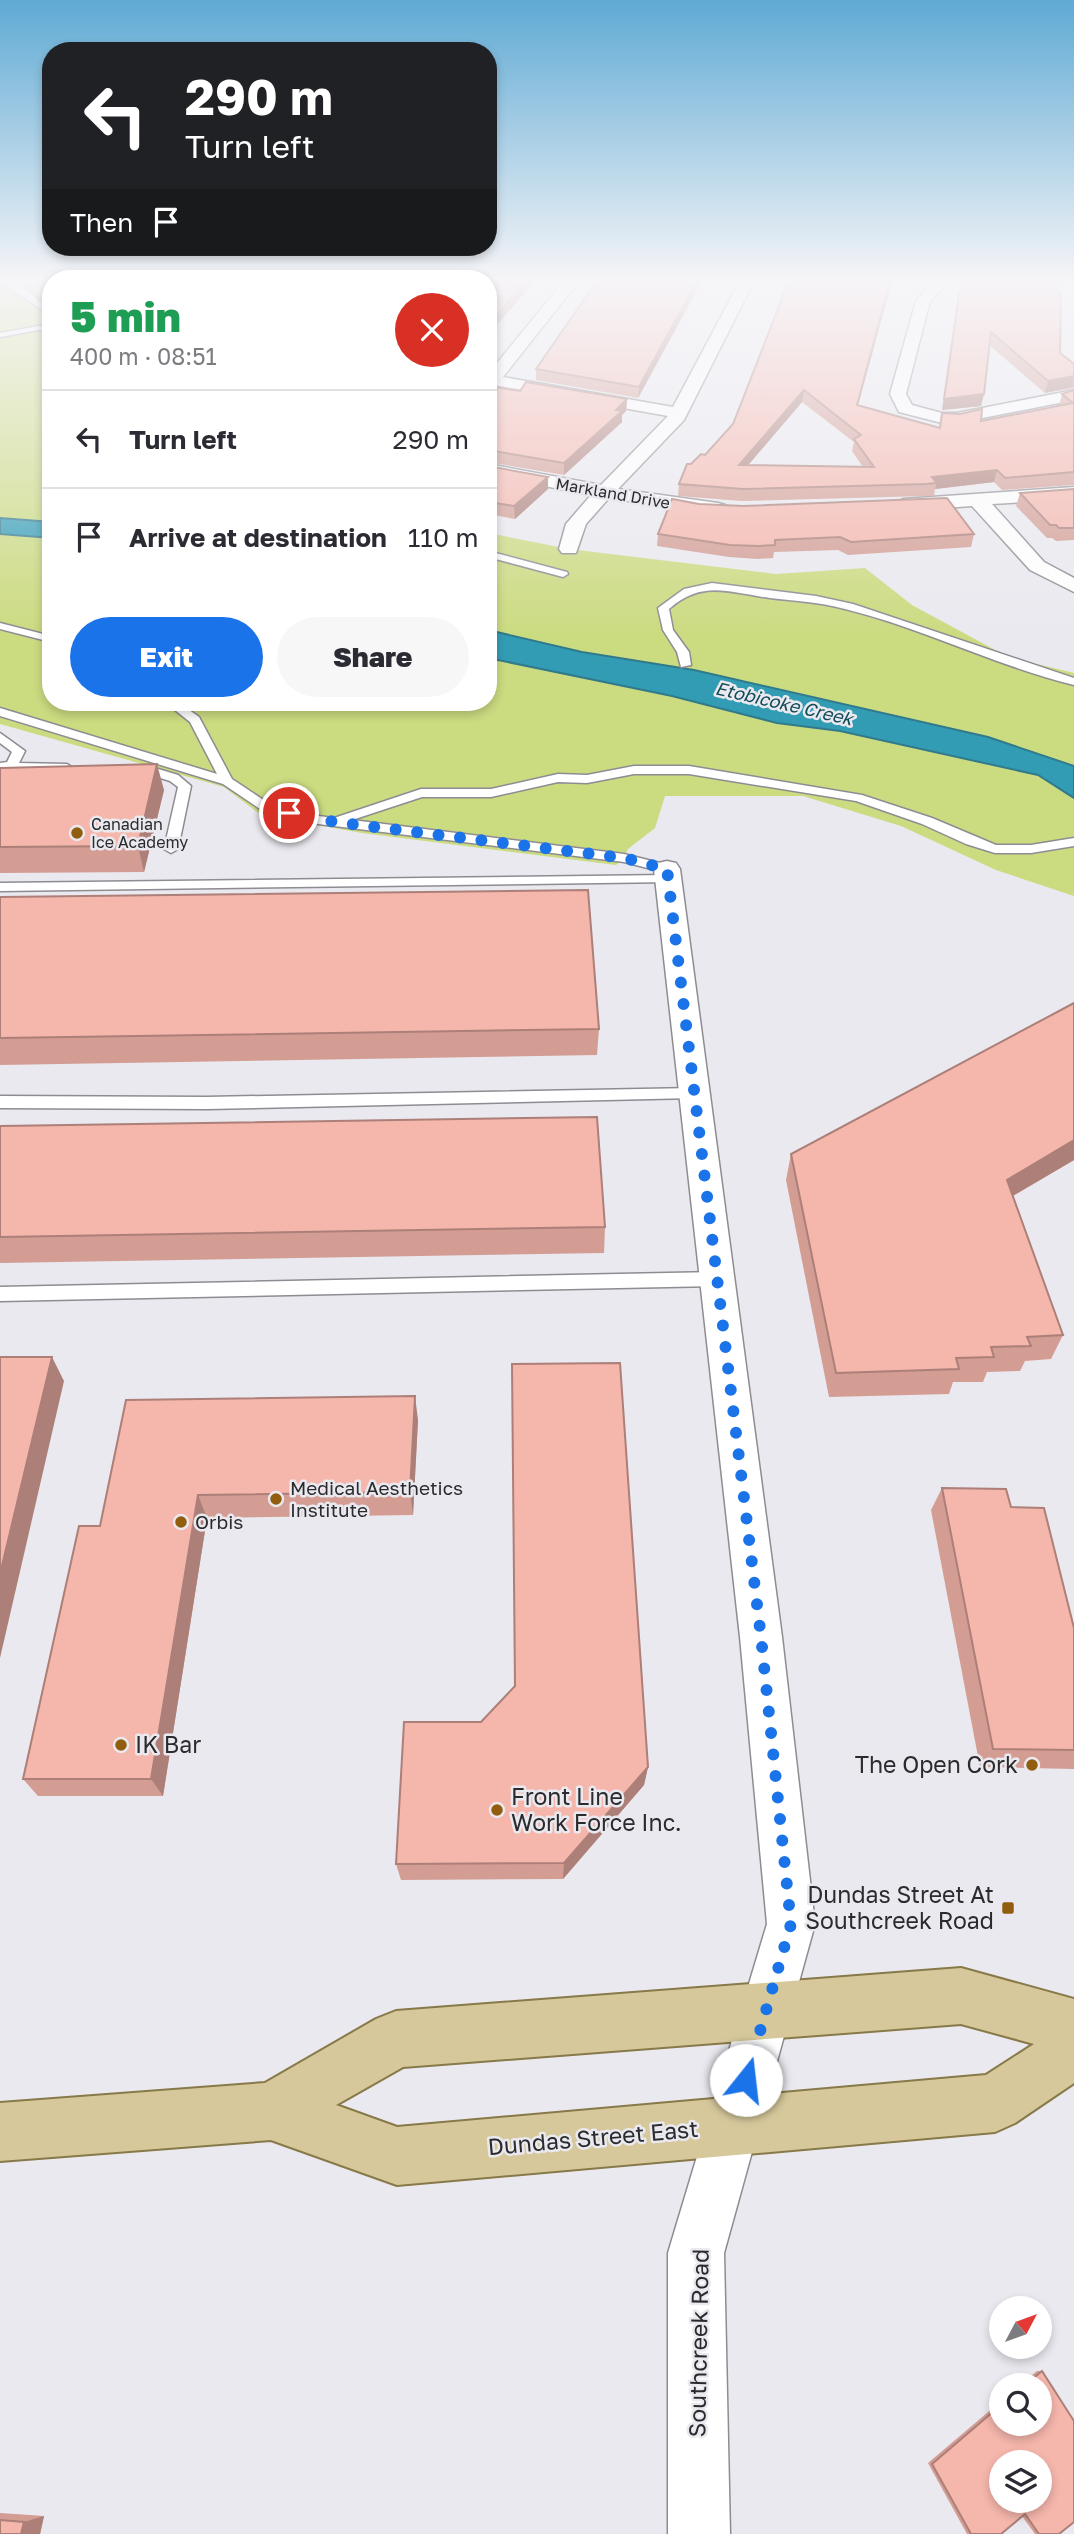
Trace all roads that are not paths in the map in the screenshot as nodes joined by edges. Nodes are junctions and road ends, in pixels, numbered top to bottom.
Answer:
1 (600, 399) edge
2 (686, 399) edge
3 (901, 399) edge
4 (1052, 399) edge
5 (679, 413) junction
6 (497, 471) edge
7 (604, 492) junction
8 (1074, 493) edge
9 (979, 502) junction
10 (886, 506) edge
11 (742, 510) edge
12 (569, 549) dead end
13 (497, 557) edge
14 (563, 575) dead end
15 (1074, 586) edge
16 (0, 626) edge
17 (42, 637) edge
18 (685, 665) dead end
19 (1074, 682) edge
20 (183, 711) edge
21 (0, 712) edge
22 (0, 737) edge
23 (6, 766) edge
24 (80, 768) edge
25 (145, 771) edge
26 (227, 782) junction
27 (335, 822) junction
28 (1074, 842) edge
29 (171, 849) dead end
30 (667, 874) junction
31 (0, 887) edge
32 (694, 1093) junction
33 (0, 1102) edge
34 (717, 1279) junction
35 (0, 1294) edge
36 (766, 2009) junction
37 (1074, 2027) edge
38 (1074, 2050) edge
39 (271, 2111) junction
40 (732, 2127) junction
41 (0, 2132) edge
42 (699, 2534) edge

1 - 5 street
2 - 5 street
3 - 4 street
5 - 7 street
6 - 7 street, Markland Drive
7 - 11 street, Markland Drive
7 - 12 street
8 - 9 street
9 - 10 street
9 - 15 street
13 - 14 lane
16 - 17 lane
18 - 19 lane
20 - 26 lane
21 - 26 lane
22 - 23 lane
23 - 24 lane
25 - 29 lane
26 - 27 lane
27 - 28 lane
27 - 30 lane
30 - 31 lane
30 - 32 street, Southcreek Road
32 - 33 lane
32 - 34 street, Southcreek Road
34 - 35 lane
34 - 36 street, Southcreek Road
36 - 37 main road, Dundas Street East
36 - 39 main road, Dundas Street East
36 - 40 street, Southcreek Road
38 - 40 main road, Dundas Street East
39 - 40 main road, Dundas Street East
39 - 41 main road, Dundas Street East
40 - 42 street, Southcreek Road

